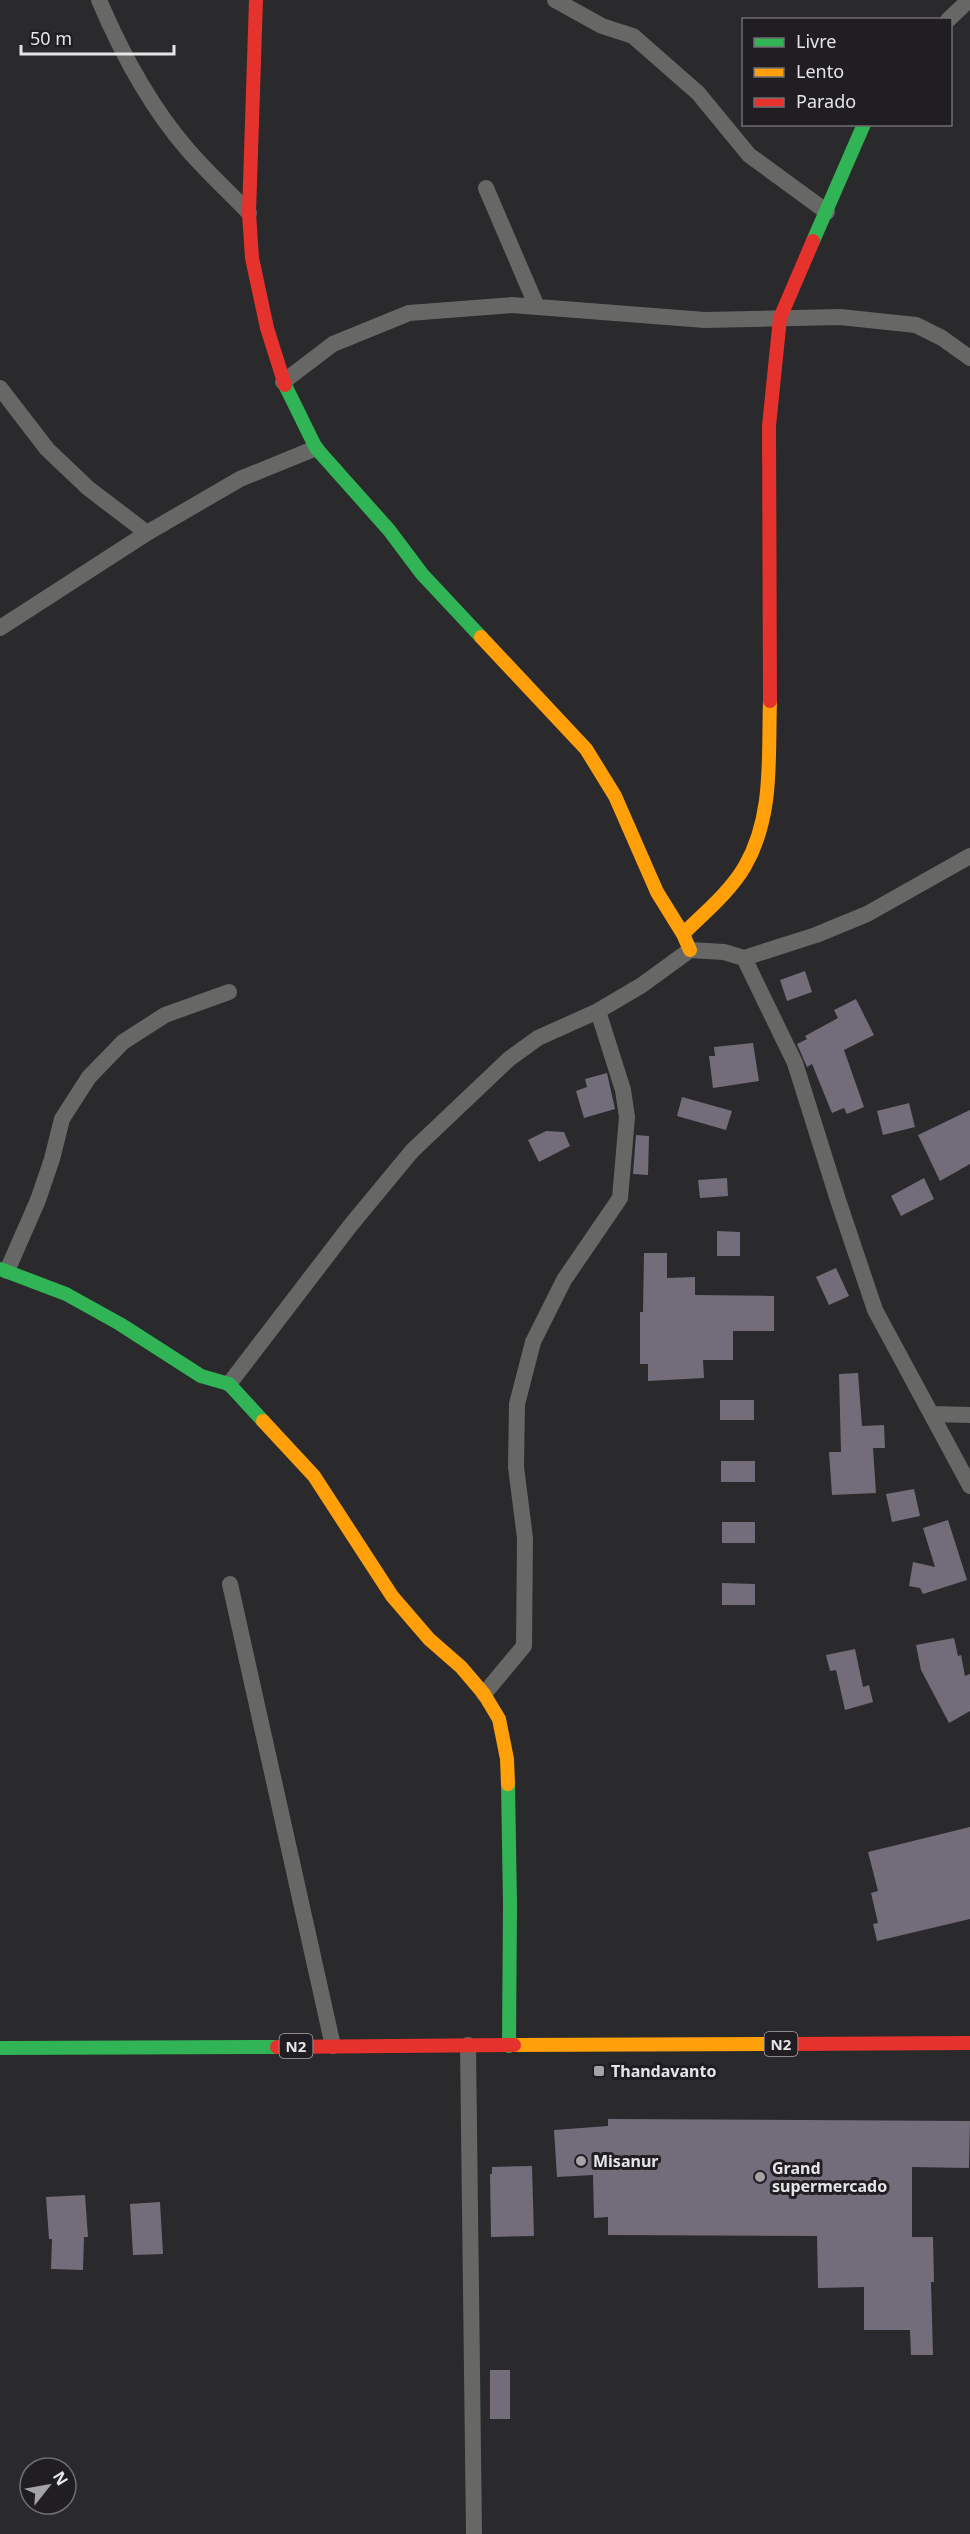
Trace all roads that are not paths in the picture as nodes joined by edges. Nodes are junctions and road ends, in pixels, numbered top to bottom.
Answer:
1 (99, 0) edge
2 (256, 0) edge
3 (555, 0) edge
4 (969, 0) edge
5 (950, 18) edge
6 (863, 126) edge
7 (486, 188) dead end
8 (827, 212) junction
9 (249, 213) junction
10 (537, 307) junction
11 (780, 318) junction
12 (970, 358) edge
13 (283, 381) junction
14 (0, 388) edge
15 (316, 448) junction
16 (147, 532) junction
17 (0, 628) edge
18 (970, 856) edge
19 (683, 934) junction
20 (690, 950) junction
21 (744, 958) junction
22 (229, 992) dead end
23 (598, 1011) junction
24 (3, 1270) edge
25 (229, 1384) junction
26 (934, 1414) junction
27 (970, 1415) edge
28 (970, 1486) edge
29 (230, 1584) dead end
30 (484, 1694) junction
31 (970, 2043) edge
32 (468, 2045) junction
33 (333, 2046) junction
34 (509, 2046) junction
35 (0, 2048) edge
36 (474, 2534) edge

1 - 9 street
2 - 9 street
3 - 8 street
4 - 5 street
6 - 8 street
7 - 10 street
8 - 11 street
9 - 13 street
10 - 11 street
10 - 13 street
11 - 12 street
11 - 19 street
13 - 15 street
14 - 16 street
15 - 16 street
15 - 19 street
16 - 17 street
18 - 21 street
19 - 20 street
20 - 21 street
20 - 23 street
21 - 26 street
22 - 24 street
23 - 25 street
23 - 30 street
24 - 25 street
25 - 30 street
26 - 27 street
26 - 28 street
29 - 33 street
30 - 34 street
31 - 34 street, N2
32 - 33 street, N2
32 - 34 street, N2
32 - 36 street
33 - 35 street, N2

